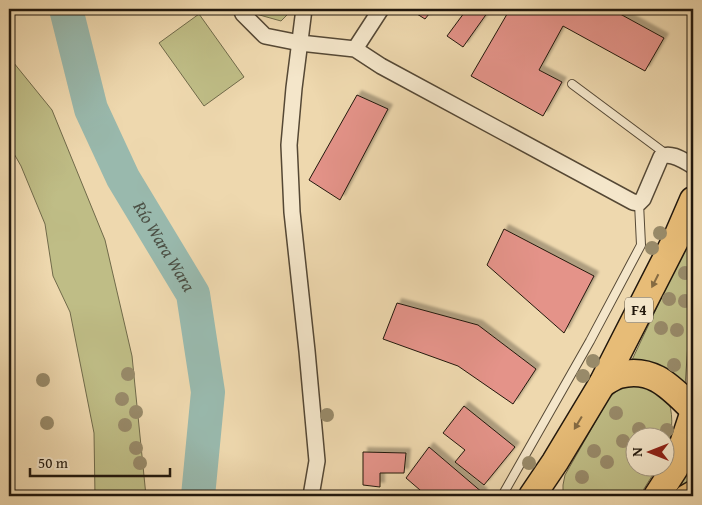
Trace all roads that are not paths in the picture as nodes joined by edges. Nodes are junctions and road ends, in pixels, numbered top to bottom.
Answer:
1 (241, 9) edge
2 (304, 9) edge
3 (381, 9) edge
4 (300, 43) junction
5 (355, 49) junction
6 (572, 84) dead end
7 (666, 154) junction
8 (693, 166) edge
9 (693, 200) edge
10 (639, 203) junction
11 (602, 384) junction
12 (693, 408) edge
13 (693, 417) edge
14 (555, 462) junction
15 (693, 492) edge
16 (311, 496) edge
17 (502, 496) edge
18 (532, 496) edge
19 (555, 496) edge
20 (657, 496) edge
21 (686, 496) edge

1 - 4 street
2 - 4 street
3 - 5 street
4 - 5 street
4 - 16 street
5 - 10 street
6 - 7 lane
7 - 8 street
7 - 10 street
9 -> 11 highway, F4
10 - 17 lane
11 - 12 highway
11 -> 14 highway, F4
13 - 20 highway
14 - 18 highway, F4
14 - 19 highway, F4
15 - 21 main road

